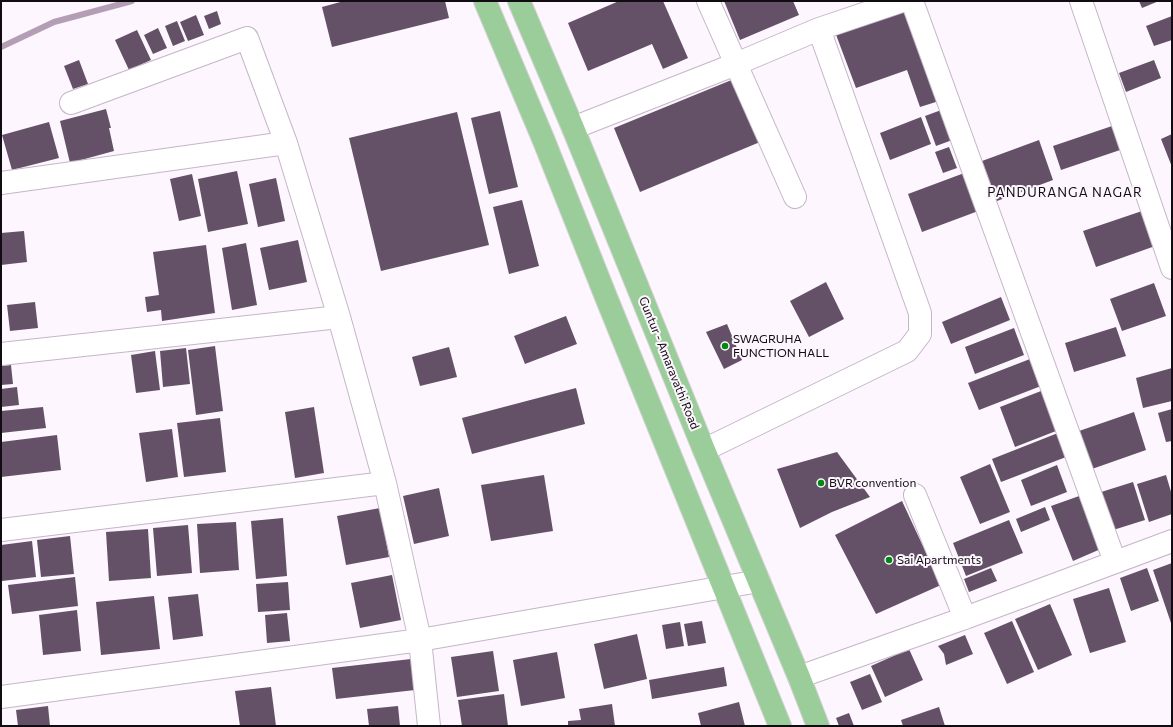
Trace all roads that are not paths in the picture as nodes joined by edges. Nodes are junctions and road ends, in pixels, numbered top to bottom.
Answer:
1 (485, 1) edge
2 (519, 1) edge
3 (708, 1) edge
4 (902, 1) edge
5 (912, 1) edge
6 (1081, 1) edge
7 (819, 29) junction
8 (736, 64) junction
9 (71, 102) dead end
10 (573, 128) junction
11 (286, 143) junction
12 (1, 182) edge
13 (796, 198) dead end
14 (1172, 268) edge
15 (339, 316) junction
16 (1, 354) edge
17 (704, 450) junction
18 (385, 483) junction
19 (915, 495) dead end
20 (1, 530) edge
21 (1172, 541) edge
22 (1115, 562) junction
23 (759, 582) junction
24 (724, 587) junction
25 (965, 618) junction
26 (420, 640) junction
27 (799, 677) junction
28 (1, 697) edge
29 (429, 726) edge
30 (780, 726) edge
31 (818, 726) edge

1 - 24 main road
2 - 10 main road, Guntur - Amaravathi Road
3 - 8 street
4 - 7 street
5 - 22 street
6 - 14 street
7 - 8 street
7 - 17 street
8 - 10 street
8 - 13 street
9 - 11 street
10 - 17 main road, Guntur - Amaravathi Road
11 - 12 street
11 - 15 street
15 - 16 street
15 - 18 street
17 - 23 main road, Guntur - Amaravathi Road
18 - 20 street
18 - 26 street
19 - 25 street
21 - 22 street
22 - 25 street
23 - 24 street
23 - 27 main road, Guntur - Amaravathi Road
24 - 26 street
24 - 30 main road
25 - 27 street
26 - 28 street
26 - 29 street
27 - 31 main road, Guntur - Amaravathi Road

